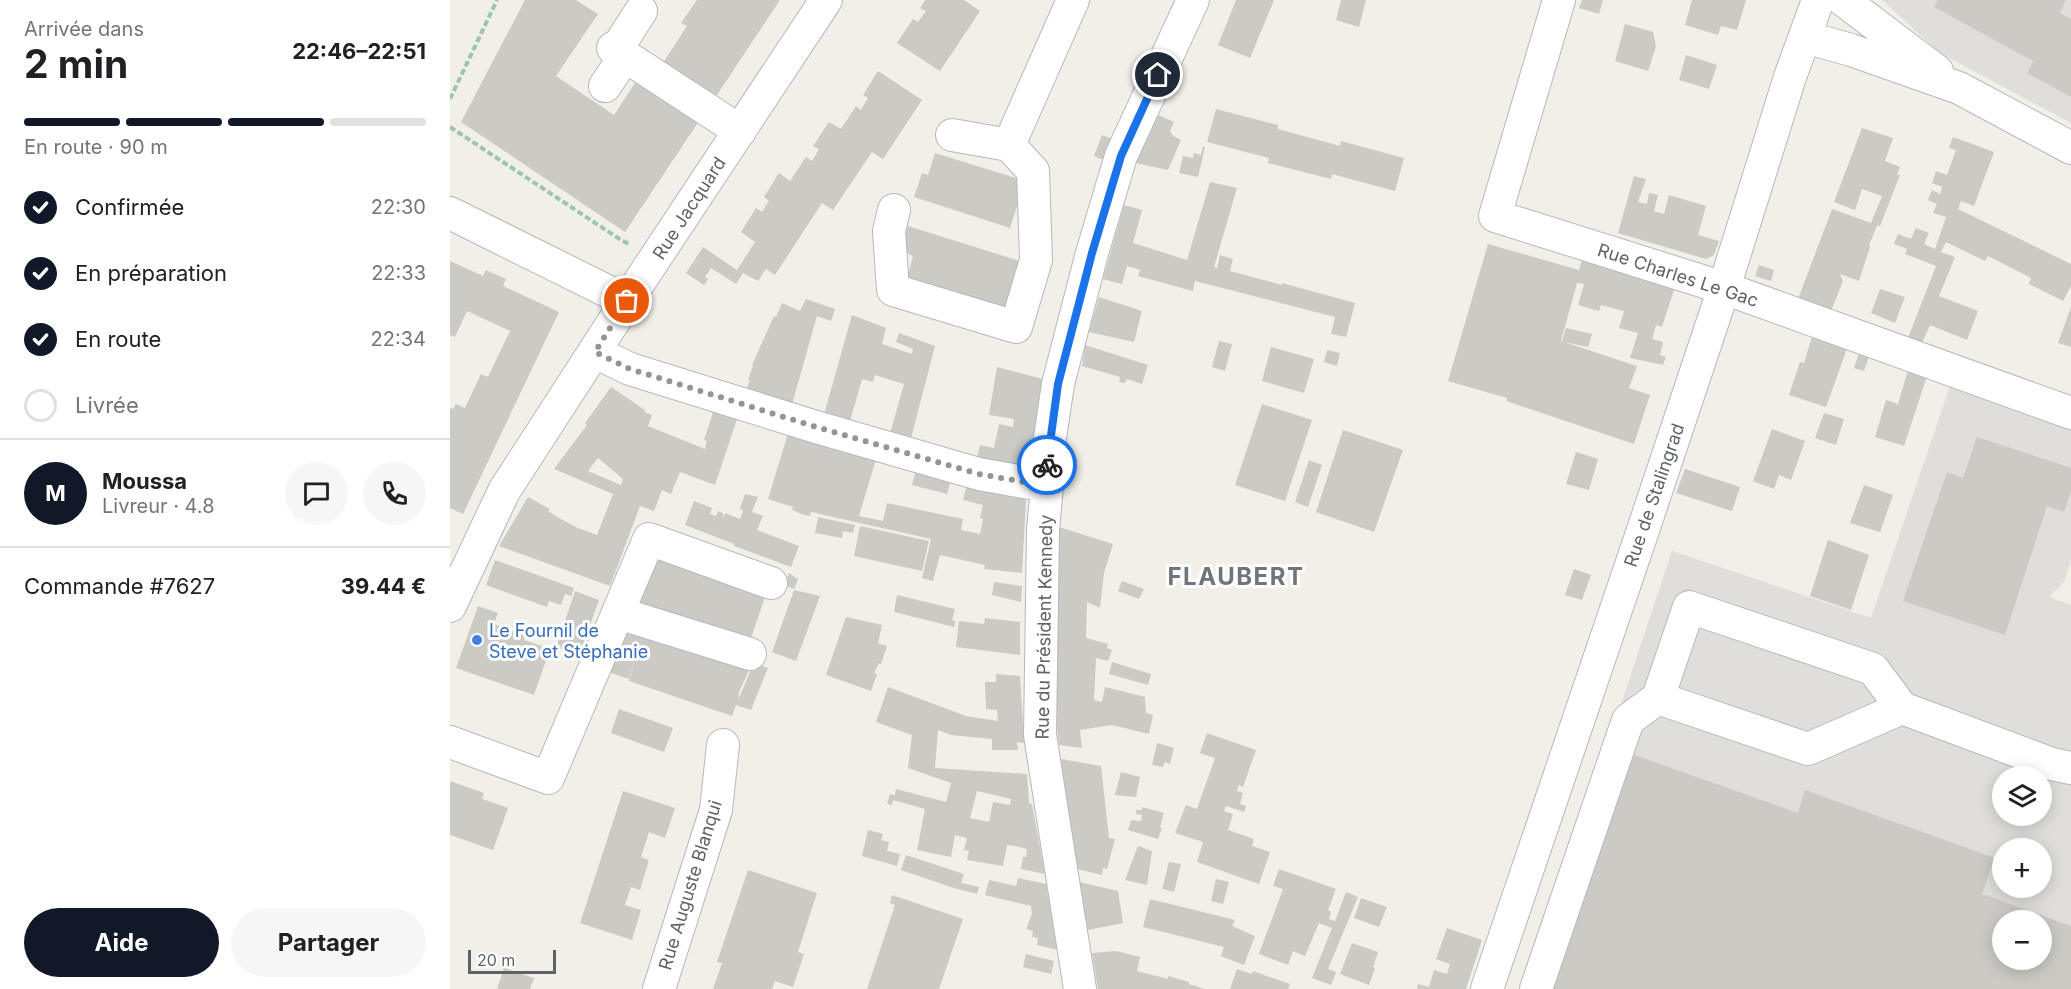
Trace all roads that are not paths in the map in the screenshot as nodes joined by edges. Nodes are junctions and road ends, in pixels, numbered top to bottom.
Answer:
1 (826, 0) edge
2 (1073, 0) edge
3 (1193, 0) edge
4 (1559, 0) edge
5 (1818, 2) edge
6 (641, 11) dead end
7 (1805, 37) junction
8 (618, 52) junction
9 (605, 86) dead end
10 (1959, 88) junction
11 (740, 131) junction
12 (952, 135) dead end
13 (1009, 145) junction
14 (2071, 148) edge
15 (894, 210) dead end
16 (450, 213) edge
17 (1724, 288) junction
18 (627, 301) junction
19 (595, 352) junction
20 (2071, 413) edge
21 (1047, 486) junction
22 (771, 583) dead end
23 (450, 606) edge
24 (618, 613) junction
25 (750, 654) dead end
26 (1658, 698) junction
27 (1902, 708) junction
28 (450, 742) edge
29 (723, 745) dead end
30 (2071, 768) edge
31 (659, 989) edge
32 (1080, 989) edge
33 (1488, 989) edge
34 (1536, 989) edge

1 - 11 street, Rue Jacquard
2 - 13 street
3 - 21 street, Rue du Président Kennedy
4 - 17 street, Rue Charles Le Gac
5 - 7 street, Rue de Stalingrad
5 - 10 street
6 - 8 street
7 - 10 street
7 - 17 street, Rue de Stalingrad
8 - 9 street
8 - 11 street
10 - 14 street
11 - 18 street, Rue Jacquard
12 - 13 street
13 - 15 street
16 - 18 street
17 - 20 street, Rue Charles Le Gac
17 - 33 street, Rue de Stalingrad
18 - 19 street, Rue Jacquard
19 - 21 street
19 - 23 street, Rue Jacquard
21 - 32 street, Rue du Président Kennedy
22 - 24 street
24 - 25 street
24 - 28 street
26 - 27 street
26 - 27 street
26 - 34 street
27 - 30 street
29 - 31 street, Rue Auguste Blanqui

